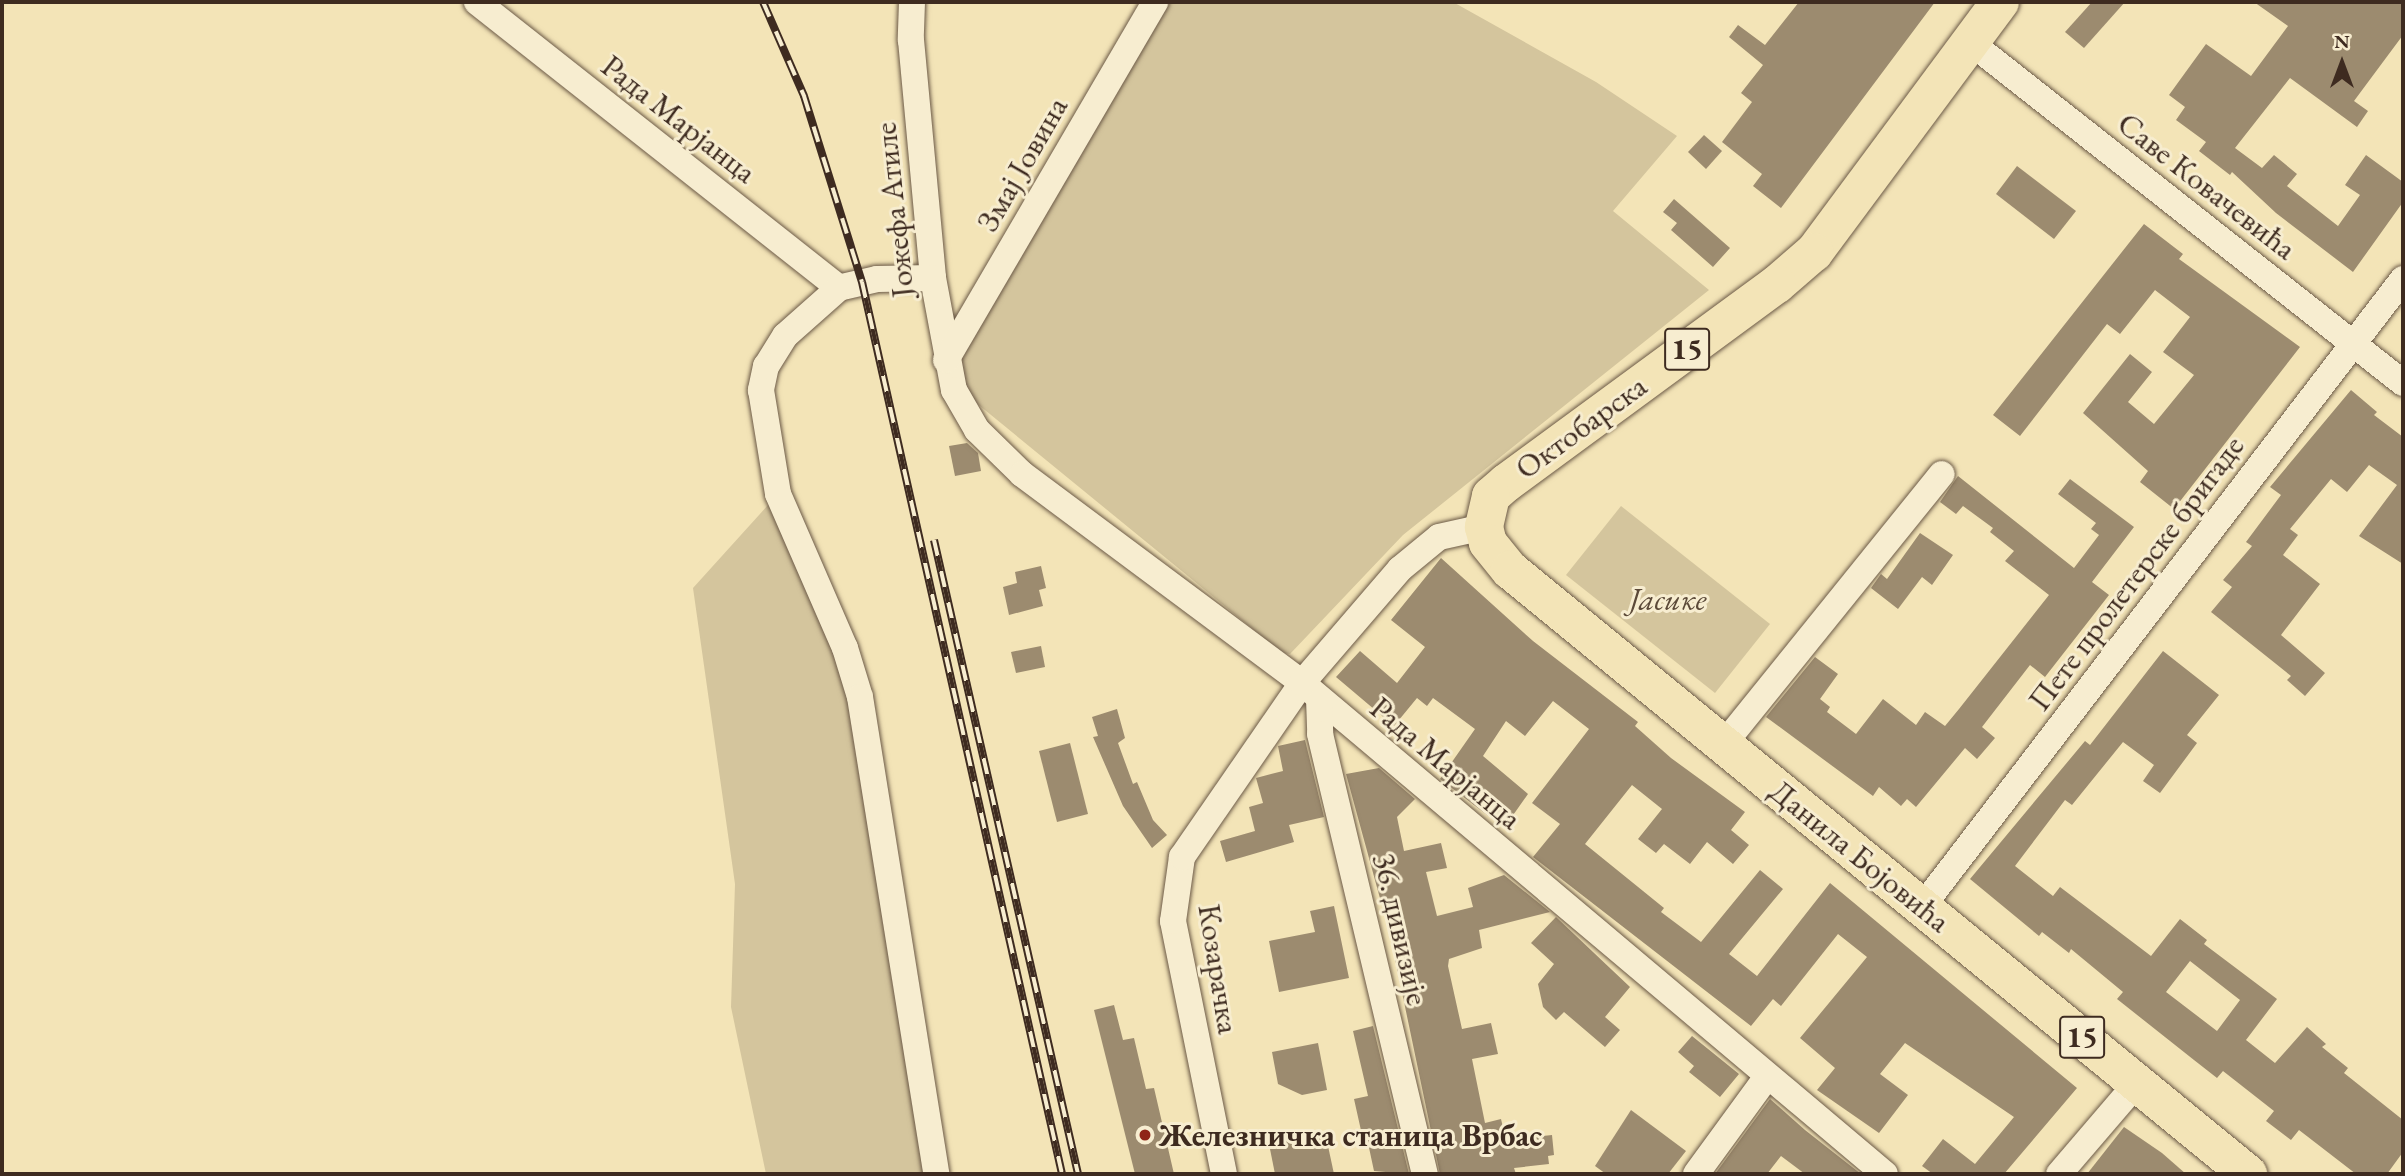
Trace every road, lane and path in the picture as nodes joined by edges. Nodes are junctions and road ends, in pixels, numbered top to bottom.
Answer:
1 (477, 2) edge
2 (912, 2) edge
3 (1155, 2) edge
4 (2000, 2) edge
5 (1970, 41) junction
6 (933, 278) junction
7 (2403, 279) edge
8 (839, 288) junction
9 (2354, 342) junction
10 (946, 360) junction
11 (2403, 383) edge
12 (961, 409) joint
13 (1942, 474) dead end
14 (1484, 527) junction
15 (1310, 691) junction
16 (1723, 745) junction
17 (1922, 907) junction
18 (1766, 1077) junction
19 (2137, 1083) junction
20 (936, 1174) edge
21 (1224, 1174) edge
22 (1425, 1174) edge
23 (1696, 1174) edge
24 (1885, 1174) edge
25 (2059, 1174) edge
26 (2248, 1174) edge

1 - 8 street, Рада Марјанца
2 - 6 street, Јожефа Атиле
3 - 10 street, Змај Јовина
4 - 5 main road, Октобарска / 15
5 - 9 street, Саве Ковачевића
5 - 14 main road, Октобарска / 15
6 - 8 street
6 - 10 street, Јожефа Атиле
7 - 9 street, Пете пролетерске бригаде
8 - 20 street
9 - 11 street, Саве Ковачевића
9 - 17 street, Пете пролетерске бригаде
10 - 12 street, Јожефа Атиле
12 - 15 street, Рада Марјанца
13 - 16 street
14 - 15 street
14 - 16 main road, Данила Бојовића / 15
15 - 18 street, Рада Марјанца
15 - 21 street, Козарачка
15 - 22 street, 36. дивизије
16 - 17 main road, Данила Бојовића / 15
17 - 19 main road, Данила Бојовића / 15
18 - 23 street
18 - 24 street, Рада Марјанца
19 - 25 street
19 - 26 main road, Данила Бојовића / 15

